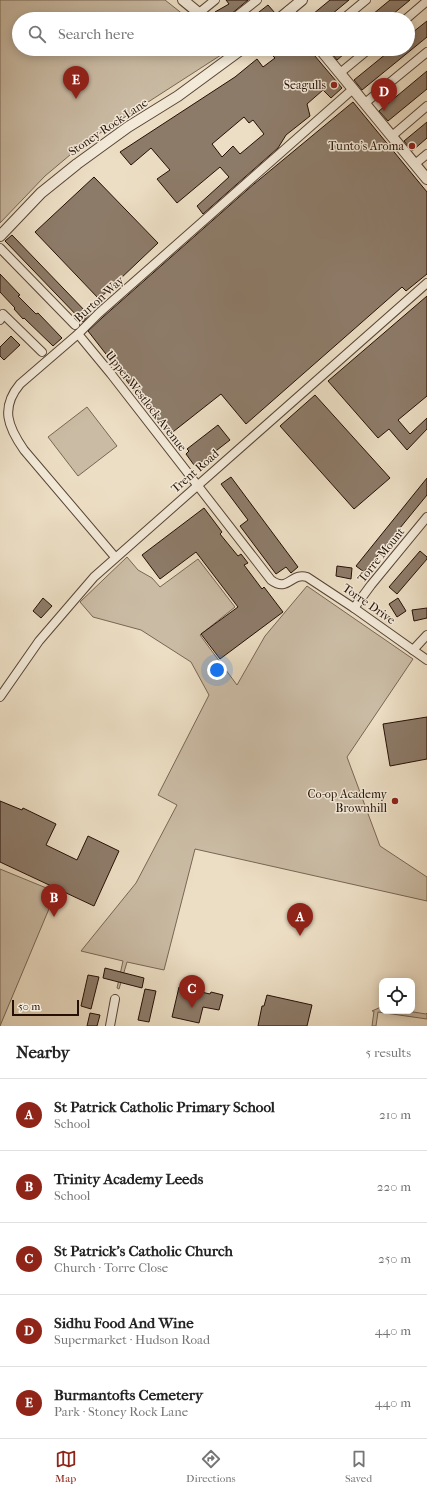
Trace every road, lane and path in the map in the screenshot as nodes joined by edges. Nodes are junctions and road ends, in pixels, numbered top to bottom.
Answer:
1 (183, 0) edge
2 (215, 0) edge
3 (256, 0) edge
4 (302, 0) edge
5 (366, 0) edge
6 (427, 1) edge
7 (198, 12) edge
8 (206, 12) edge
9 (241, 12) edge
10 (294, 12) edge
11 (351, 12) edge
12 (414, 12) edge
13 (427, 52) edge
14 (232, 56) edge
15 (326, 56) edge
16 (361, 56) edge
17 (340, 73) junction
18 (353, 89) junction
19 (365, 103) junction
20 (427, 106) edge
21 (392, 136) junction
22 (427, 154) edge
23 (415, 164) junction
24 (427, 179) edge
25 (0, 236) edge
26 (0, 248) edge
27 (427, 282) edge
28 (1, 315) edge
29 (75, 325) dead end
30 (78, 334) junction
31 (42, 352) dead end
32 (196, 486) junction
33 (427, 518) edge
34 (115, 557) junction
35 (311, 580) joint
36 (354, 608) junction
37 (427, 635) edge
38 (413, 650) junction
39 (427, 660) edge
40 (0, 697) edge
41 (115, 999) dead end
42 (110, 1026) edge

1 - 7 street
2 - 8 street
3 - 9 street
4 - 10 street
5 - 11 street
6 - 12 street
13 - 19 street
14 - 25 street, Stoney Rock Lane
15 - 17 street
16 - 17 street
17 - 18 street
18 - 19 street
18 - 30 street, Burton Way
19 - 21 street
20 - 21 street
21 - 23 street
22 - 23 street
23 - 24 street
26 - 29 street
27 - 32 street, Trent Road
28 - 31 street
30 - 32 street, Upper Westlock Avenue
30 - 34 street, Burton Way
32 - 34 street, Trent Road
32 - 35 street, Upper Westlock Avenue
33 - 36 street, Torre Mount
34 - 40 street, Trent Road
35 - 36 street, Torre Drive
36 - 38 street, Torre Drive
37 - 38 street
38 - 39 street, Torre Drive
41 - 42 street

